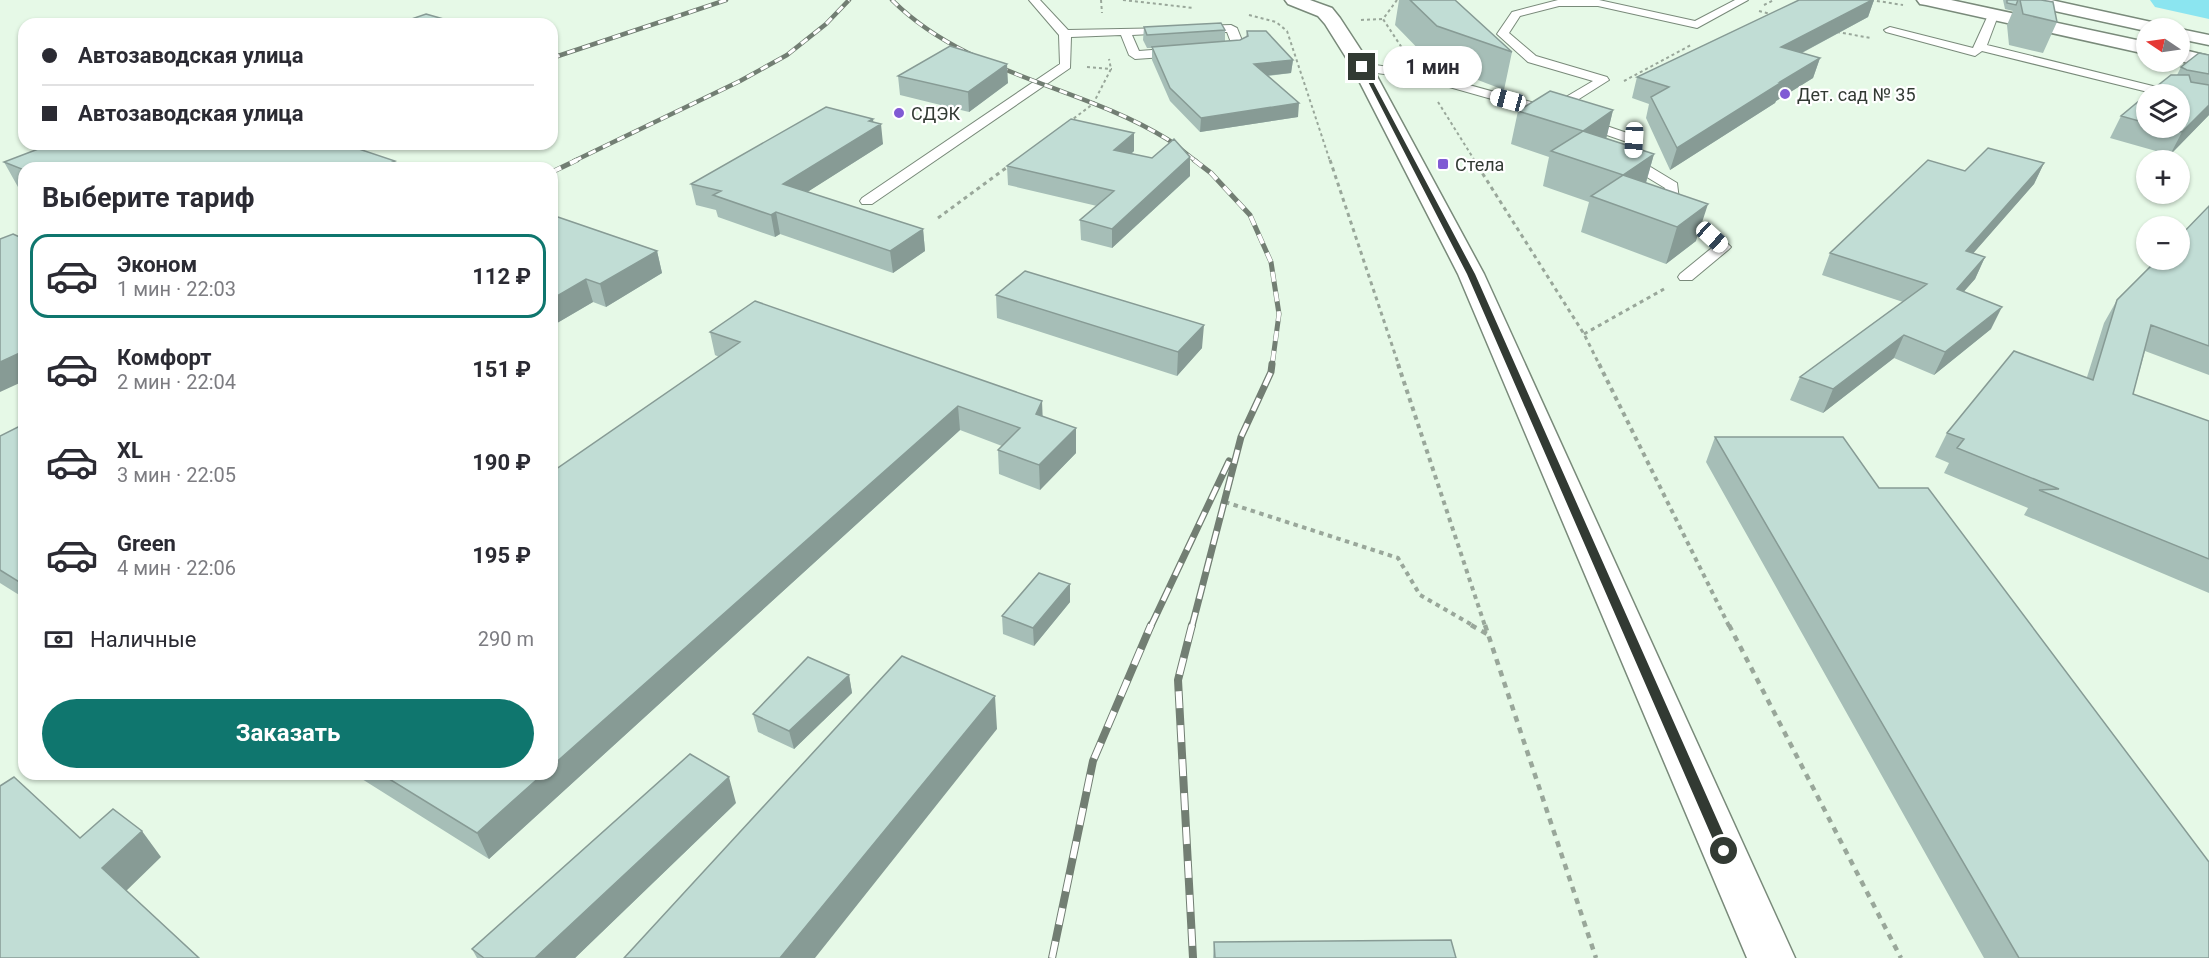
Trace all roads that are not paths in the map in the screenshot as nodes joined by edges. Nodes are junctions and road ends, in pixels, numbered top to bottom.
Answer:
1 (1034, 0) edge
2 (1294, 0) edge
3 (1743, 0) edge
4 (1926, 0) edge
5 (2028, 0) edge
6 (1328, 6) edge
7 (1994, 13) junction
8 (2136, 24) edge
9 (1890, 30) road end
10 (1125, 32) junction
11 (1065, 34) junction
12 (2190, 36) edge
13 (2209, 40) edge
14 (2136, 46) edge
15 (1980, 47) junction
16 (1216, 50) edge
17 (1193, 51) edge
18 (2190, 57) edge
19 (2209, 62) edge
20 (1362, 67) junction
21 (2136, 86) edge
22 (1551, 111) junction
23 (867, 201) dead end
24 (1686, 277) road end
25 (1771, 958) edge

1 - 11 lane
2 - 6 street
3 - 22 lane
4 - 7 street
5 - 8 street
6 - 20 street
7 - 14 street
7 - 15 lane
9 - 15 lane
10 - 11 lane
10 - 16 lane
10 - 17 lane
11 - 23 lane
12 - 13 street
15 - 21 lane
18 - 19 street
20 - 22 lane
20 - 25 street
22 - 24 lane

